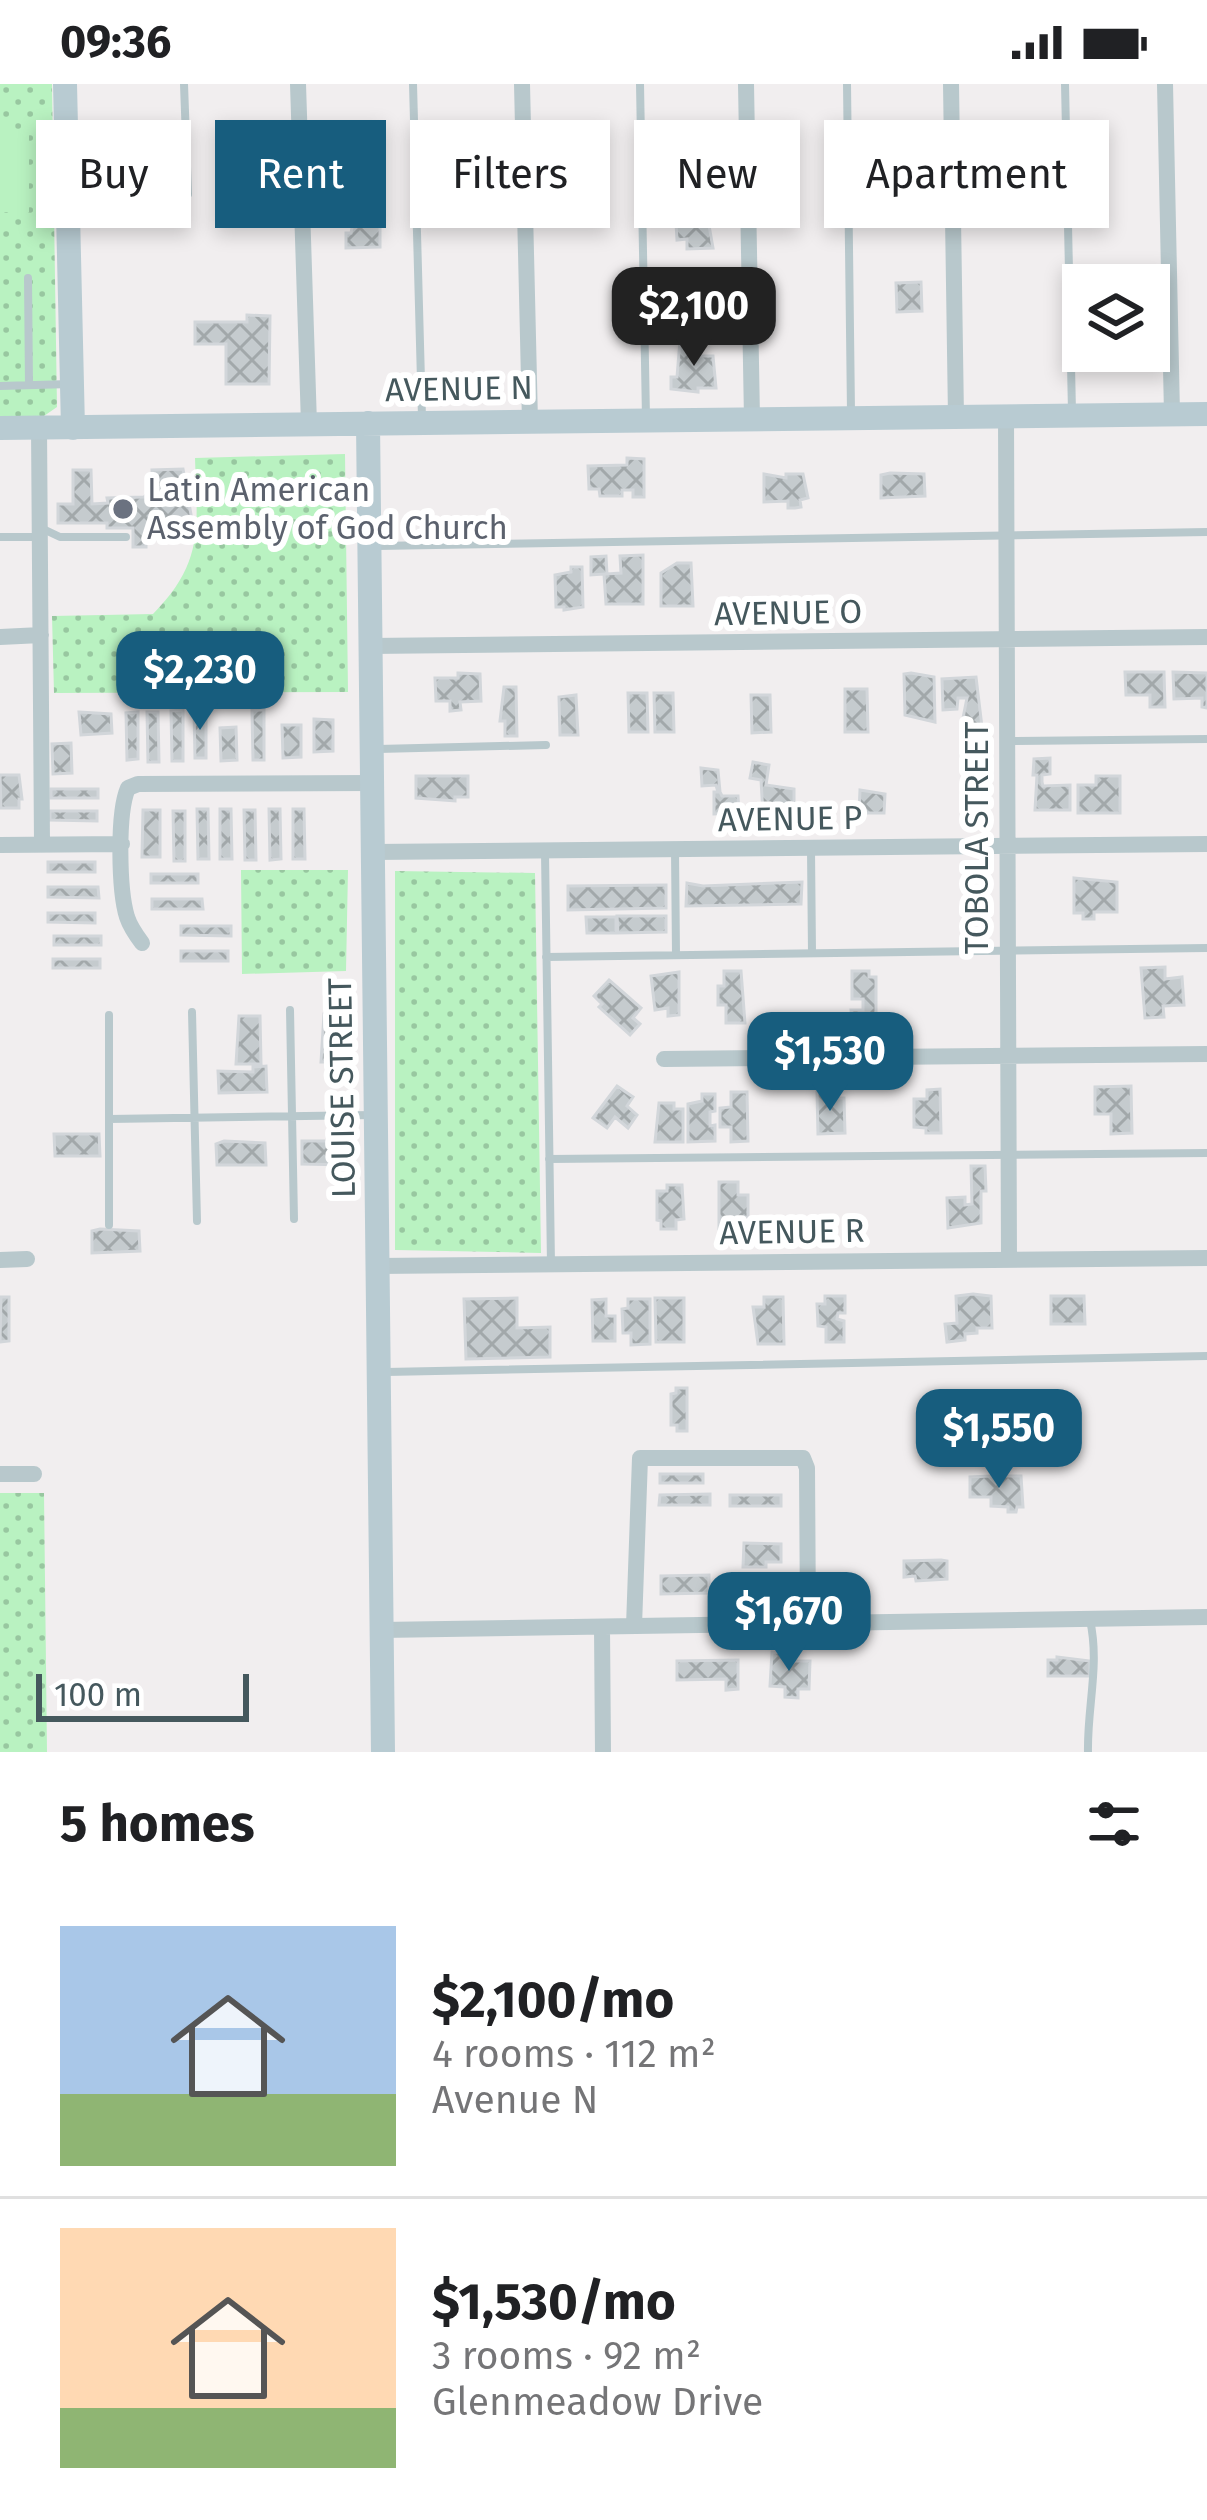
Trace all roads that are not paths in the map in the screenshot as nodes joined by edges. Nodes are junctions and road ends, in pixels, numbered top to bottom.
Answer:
1 (65, 84) edge
2 (184, 84) edge
3 (298, 84) edge
4 (412, 84) edge
5 (522, 84) edge
6 (640, 84) edge
7 (746, 84) edge
8 (847, 84) edge
9 (950, 84) edge
10 (1065, 84) edge
11 (1165, 84) edge
12 (185, 120) edge
13 (299, 120) edge
14 (303, 228) edge
15 (28, 278) dead end
16 (71, 384) junction
17 (0, 386) edge
18 (29, 386) junction
19 (1172, 414) junction
20 (1207, 414) edge
21 (1072, 415) junction
22 (1006, 416) junction
23 (956, 417) junction
24 (851, 418) junction
25 (752, 419) junction
26 (646, 420) junction
27 (530, 422) junction
28 (422, 423) junction
29 (309, 424) junction
30 (368, 424) junction
31 (0, 428) edge
32 (39, 428) junction
33 (73, 428) junction
34 (40, 532) junction
35 (1207, 532) edge
36 (1006, 535) junction
37 (0, 537) edge
38 (126, 537) dead end
39 (369, 546) junction
40 (41, 635) junction
41 (0, 637) edge
42 (1207, 637) edge
43 (1007, 641) junction
44 (370, 646) junction
45 (1207, 740) edge
46 (1007, 741) junction
47 (546, 746) dead end
48 (371, 749) junction
49 (371, 783) junction
50 (42, 844) junction
51 (122, 844) junction
52 (1207, 844) edge
53 (0, 845) edge
54 (1008, 847) junction
55 (811, 848) junction
56 (675, 850) junction
57 (545, 851) junction
58 (373, 852) junction
59 (142, 943) dead end
60 (1207, 948) edge
61 (1008, 950) junction
62 (812, 953) junction
63 (676, 955) junction
64 (546, 957) junction
65 (290, 1010) dead end
66 (192, 1012) dead end
67 (109, 1015) dead end
68 (1207, 1054) edge
69 (1008, 1056) junction
70 (664, 1059) dead end
71 (376, 1115) junction
72 (292, 1116) junction
73 (195, 1118) junction
74 (109, 1119) junction
75 (1207, 1153) edge
76 (1008, 1156) junction
77 (549, 1159) junction
78 (294, 1219) dead end
79 (197, 1221) dead end
80 (109, 1225) dead end
81 (1207, 1258) edge
82 (27, 1259) dead end
83 (0, 1260) edge
84 (1009, 1260) junction
85 (551, 1264) junction
86 (377, 1266) junction
87 (1207, 1355) edge
88 (378, 1372) junction
89 (0, 1474) edge
90 (34, 1474) dead end
91 (1207, 1617) edge
92 (1090, 1619) junction
93 (808, 1624) junction
94 (634, 1626) junction
95 (602, 1627) junction
96 (381, 1630) junction
97 (383, 1752) edge
98 (602, 1752) edge
99 (1088, 1752) edge

1 - 16 street
2 - 12 lane
3 - 13 street
4 - 28 lane
5 - 27 street
6 - 26 lane
7 - 25 street
8 - 24 lane
9 - 23 street
10 - 21 lane
11 - 19 street
14 - 29 street
15 - 18 lane
16 - 18 lane
16 - 33 street
17 - 18 lane
19 - 20 street, AVENUE N
19 - 21 street, AVENUE N
21 - 22 street, AVENUE N
22 - 23 street, AVENUE N
22 - 36 street, TOBOLA STREET
23 - 24 street, AVENUE N
24 - 25 street, AVENUE N
25 - 26 street, AVENUE N
26 - 27 street, AVENUE N
27 - 28 street, AVENUE N
28 - 30 street, AVENUE N
29 - 30 street, AVENUE N
29 - 33 street, AVENUE N
30 - 39 street, LOUISE STREET
31 - 32 street, AVENUE N
32 - 33 street, AVENUE N
32 - 34 street
34 - 37 lane
34 - 38 lane
34 - 40 street
35 - 36 lane
36 - 39 lane
36 - 43 street, TOBOLA STREET
39 - 44 street, LOUISE STREET
40 - 41 street
40 - 50 street
42 - 43 street, AVENUE O
43 - 44 street, AVENUE O
43 - 46 street, TOBOLA STREET
44 - 48 street, LOUISE STREET
45 - 46 lane
46 - 54 street, TOBOLA STREET
47 - 48 lane
48 - 49 street, LOUISE STREET
49 - 51 street
49 - 58 street, LOUISE STREET
50 - 51 street
50 - 53 street
51 - 59 street
52 - 54 street, AVENUE P
54 - 55 street, AVENUE P
54 - 61 street, TOBOLA STREET
55 - 56 street, AVENUE P
55 - 62 lane
56 - 57 street, AVENUE P
56 - 63 lane
57 - 58 street, AVENUE P
57 - 64 lane
58 - 71 street, LOUISE STREET
60 - 61 lane
61 - 62 lane
61 - 69 street, TOBOLA STREET
62 - 63 lane
63 - 64 lane
64 - 77 lane
65 - 72 lane
66 - 73 lane
67 - 74 lane
68 - 69 street
69 - 70 street
69 - 76 street, TOBOLA STREET
71 - 72 lane
71 - 86 street, LOUISE STREET
72 - 73 lane
72 - 78 lane
73 - 74 lane
73 - 79 lane
74 - 80 lane
75 - 76 lane
76 - 77 lane
76 - 84 street, TOBOLA STREET
77 - 85 lane
81 - 84 street, AVENUE R
82 - 83 street
84 - 85 street, AVENUE R
85 - 86 street, AVENUE R
86 - 88 street, LOUISE STREET
87 - 88 lane
88 - 96 street, LOUISE STREET
89 - 90 street
91 - 92 street
92 - 93 street
92 - 99 lane
93 - 94 street
93 - 94 street
94 - 95 street
95 - 96 street
95 - 98 street
96 - 97 street, LOUISE STREET

